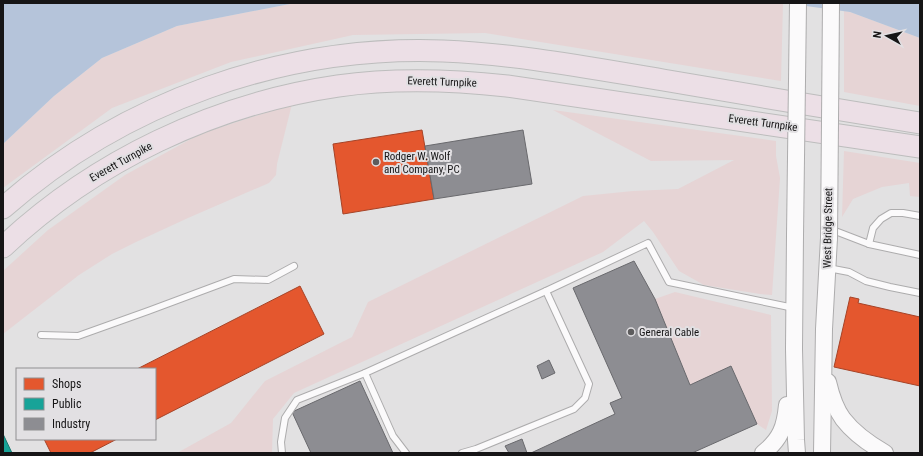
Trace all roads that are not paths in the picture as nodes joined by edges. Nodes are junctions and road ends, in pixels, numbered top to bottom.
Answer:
1 (798, 3) edge
2 (831, 3) edge
3 (920, 123) edge
4 (920, 146) edge
5 (3, 208) edge
6 (920, 216) edge
7 (829, 233) junction
8 (869, 244) junction
9 (3, 247) edge
10 (920, 255) edge
11 (294, 266) dead end
12 (828, 268) junction
13 (546, 290) junction
14 (920, 293) edge
15 (794, 308) junction
16 (41, 335) dead end
17 (794, 349) junction
18 (823, 360) junction
19 (365, 373) junction
20 (282, 453) edge
21 (406, 453) edge
22 (462, 453) edge
23 (763, 453) edge
24 (797, 453) edge
25 (822, 453) edge
26 (885, 453) edge

1 - 15 main road, bridge
2 - 7 main road, West Bridge Street, bridge
3 - 5 highway
4 - 9 highway, Everett Turnpike
6 - 8 lane
7 - 8 lane
7 - 12 main road, West Bridge Street
8 - 10 lane
11 - 16 lane
12 - 14 lane
12 - 18 main road, West Bridge Street
13 - 15 lane
13 - 19 lane
13 - 22 lane
15 - 17 main road
17 - 23 main road
17 - 24 main road
18 - 25 main road, West Bridge Street
18 - 26 main road
19 - 20 lane
19 - 21 lane

